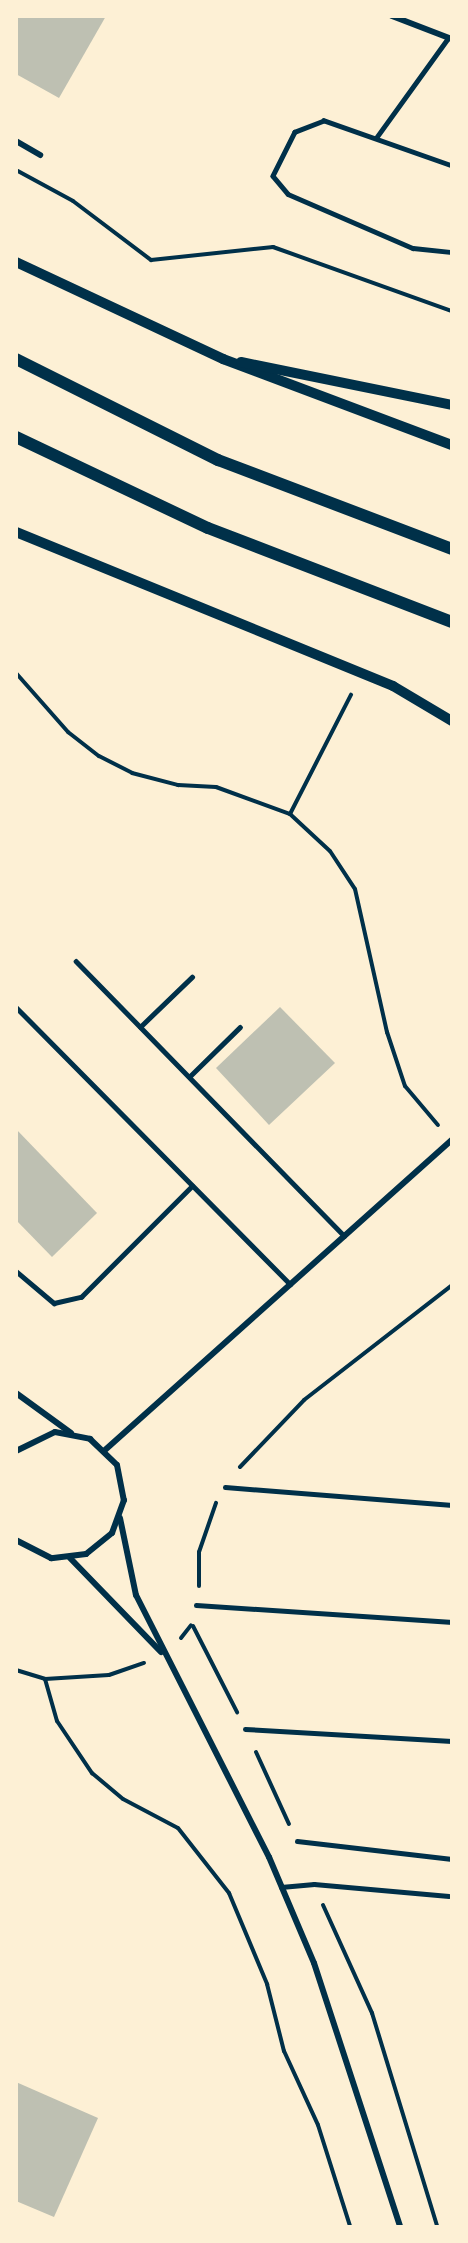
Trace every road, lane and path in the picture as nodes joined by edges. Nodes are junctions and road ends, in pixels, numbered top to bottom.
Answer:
1 (392, 16) edge
2 (450, 38) edge
3 (376, 138) junction
4 (16, 141) edge
5 (39, 155) dead end
6 (452, 166) edge
7 (16, 170) edge
8 (452, 252) edge
9 (16, 262) edge
10 (452, 311) edge
11 (16, 359) edge
12 (223, 359) junction
13 (452, 405) edge
14 (16, 437) edge
15 (452, 445) edge
16 (16, 532) edge
17 (452, 549) edge
18 (452, 622) edge
19 (16, 673) edge
20 (358, 673) junction
21 (452, 721) edge
22 (290, 814) junction
23 (76, 961) dead end
24 (192, 976) dead end
25 (16, 1007) edge
26 (140, 1027) junction
27 (240, 1028) dead end
28 (189, 1077) junction
29 (451, 1139) edge
30 (192, 1186) junction
31 (344, 1236) junction
32 (16, 1271) edge
33 (290, 1284) junction
34 (16, 1393) edge
35 (71, 1433) junction
36 (105, 1450) junction
37 (16, 1451) edge
38 (225, 1487) dead end
39 (452, 1505) edge
40 (120, 1518) junction
41 (16, 1540) edge
42 (70, 1558) junction
43 (196, 1605) dead end
44 (452, 1622) edge
45 (192, 1624) dead end
46 (165, 1657) junction
47 (16, 1670) edge
48 (245, 1729) junction
49 (452, 1741) edge
50 (297, 1841) joint
51 (452, 1859) edge
52 (314, 1884) junction
53 (281, 1887) junction
54 (448, 1896) dead end
55 (350, 2226) edge
56 (400, 2226) edge
57 (437, 2226) edge

1 - 2 street
2 - 3 lane
3 - 6 lane
3 - 8 lane
4 - 5 street
7 - 10 path
9 - 12 street
11 - 17 main road
12 - 13 street
12 - 15 street
14 - 18 main road
16 - 20 street
19 - 22 path
20 - 21 street
20 - 22 path
22 - 29 path
23 - 26 lane
24 - 26 lane
25 - 30 lane
26 - 28 lane
27 - 28 lane
28 - 31 lane
29 - 31 street
30 - 32 lane
30 - 33 lane
31 - 33 street
33 - 36 street
34 - 35 street
35 - 36 street
35 - 37 street
36 - 40 street
38 - 39 street
40 - 42 street
40 - 46 street
41 - 42 street
42 - 46 street
43 - 44 street
45 - 48 path
46 - 53 street
47 - 55 path
48 - 49 street
48 - 50 path
50 - 51 street
52 - 53 lane
52 - 54 lane
52 - 57 path
53 - 56 street

